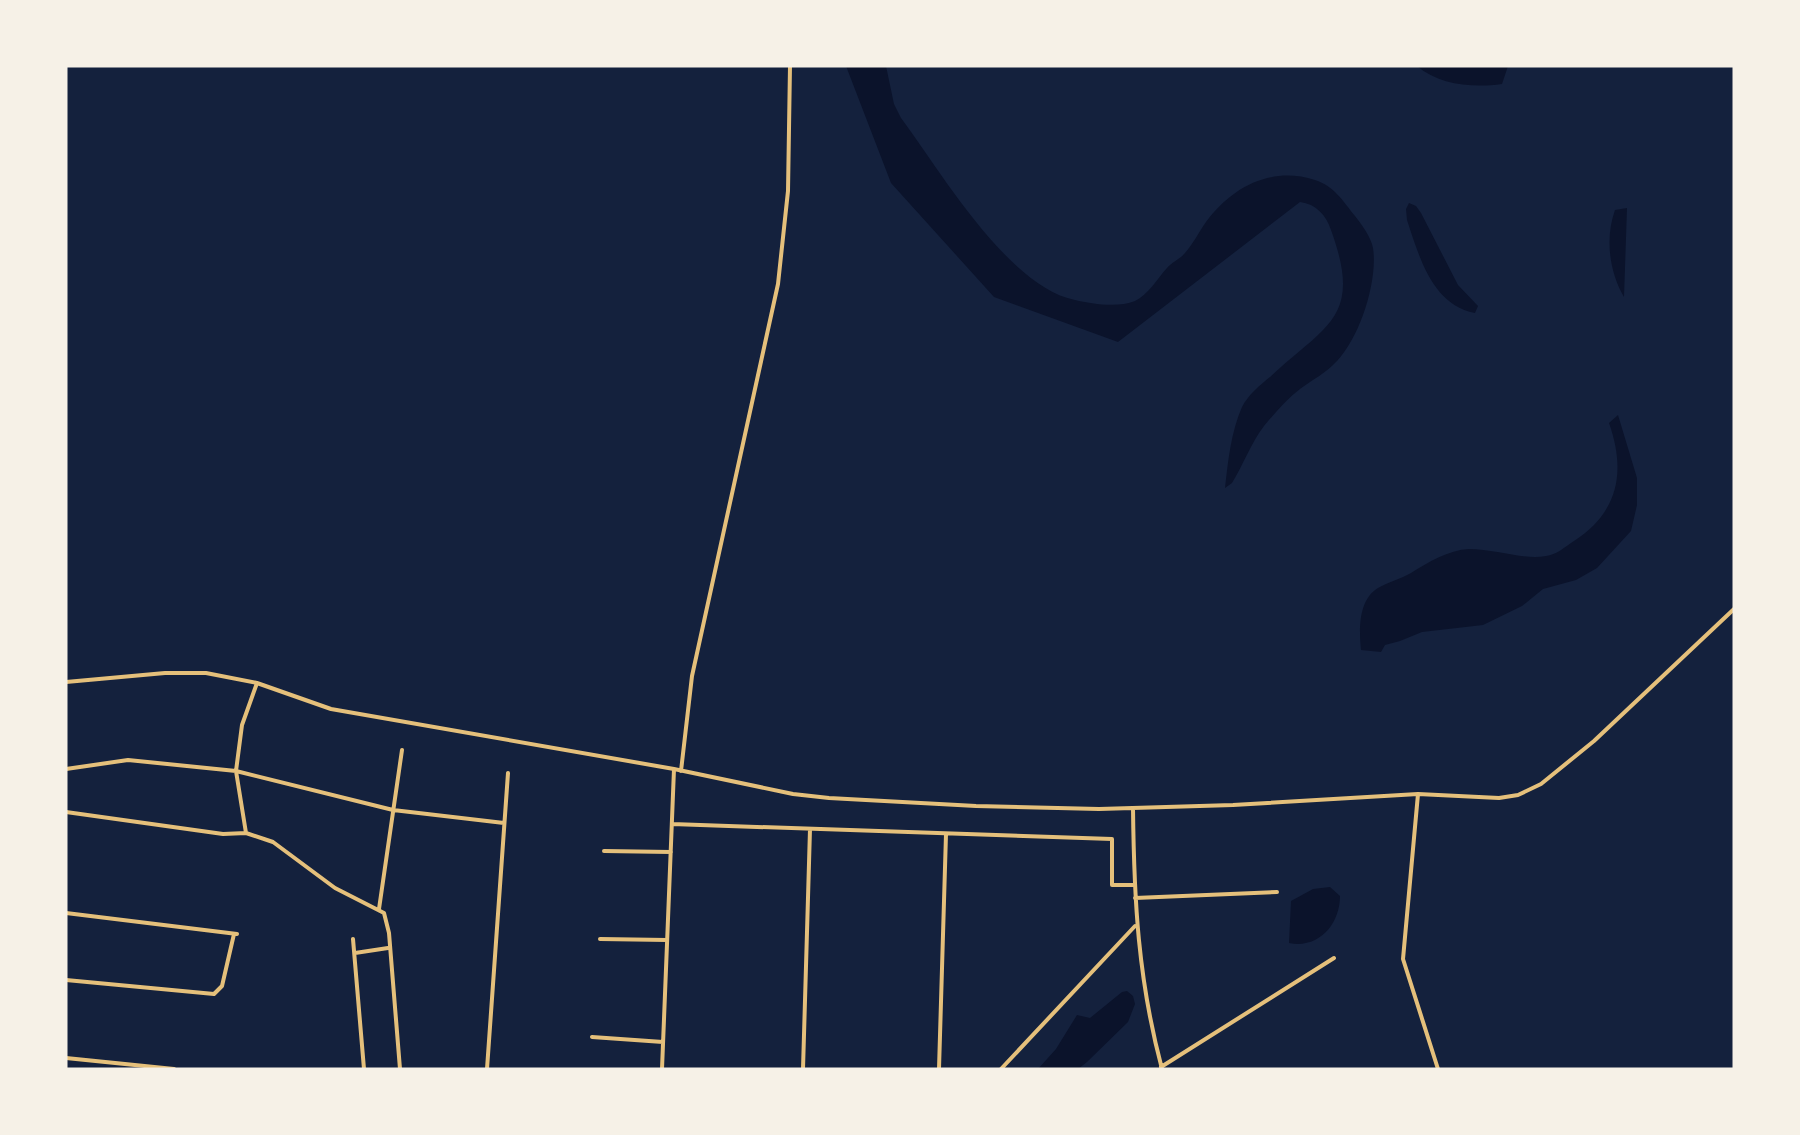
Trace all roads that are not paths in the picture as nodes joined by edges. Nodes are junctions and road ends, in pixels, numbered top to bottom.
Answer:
1 (790, 66) edge
2 (1734, 609) edge
3 (66, 682) edge
4 (257, 683) junction
5 (402, 750) dead end
6 (66, 769) edge
7 (674, 769) junction
8 (236, 771) junction
9 (681, 771) junction
10 (508, 773) dead end
11 (1418, 794) junction
12 (1133, 808) junction
13 (393, 810) junction
14 (66, 812) edge
15 (504, 824) junction
16 (672, 824) junction
17 (810, 829) junction
18 (246, 833) junction
19 (946, 834) junction
20 (604, 851) dead end
21 (671, 852) junction
22 (1134, 885) junction
23 (1277, 892) dead end
24 (1135, 898) junction
25 (379, 909) junction
26 (66, 913) edge
27 (1136, 926) junction
28 (353, 939) dead end
29 (600, 939) dead end
30 (667, 940) junction
31 (388, 948) junction
32 (355, 953) junction
33 (1334, 958) dead end
34 (66, 980) edge
35 (592, 1037) dead end
36 (663, 1042) junction
37 (66, 1058) edge
38 (1161, 1068) edge
39 (174, 1069) edge
40 (364, 1069) edge
41 (400, 1069) edge
42 (488, 1069) edge
43 (662, 1069) edge
44 (803, 1069) edge
45 (939, 1069) edge
46 (1001, 1069) edge
47 (1437, 1069) edge

1 - 9 street
2 - 11 street
3 - 4 street
4 - 7 street
4 - 8 street
5 - 13 street
6 - 8 street
7 - 9 street
7 - 16 street
8 - 13 street
8 - 18 street
9 - 12 street
10 - 15 street
11 - 12 street
11 - 47 street
12 - 22 street
13 - 15 street
13 - 25 street
14 - 18 street
15 - 42 street
16 - 17 street
16 - 21 street
17 - 19 street
17 - 44 street
18 - 25 street
19 - 22 street
19 - 45 street
20 - 21 street
21 - 30 street
22 - 24 street
23 - 24 street
24 - 27 street
25 - 31 street
26 - 34 street
27 - 38 street
27 - 46 street
28 - 32 street
29 - 30 street
30 - 36 street
31 - 32 street
31 - 41 street
32 - 40 street
33 - 38 street
35 - 36 street
36 - 43 street
37 - 39 street

